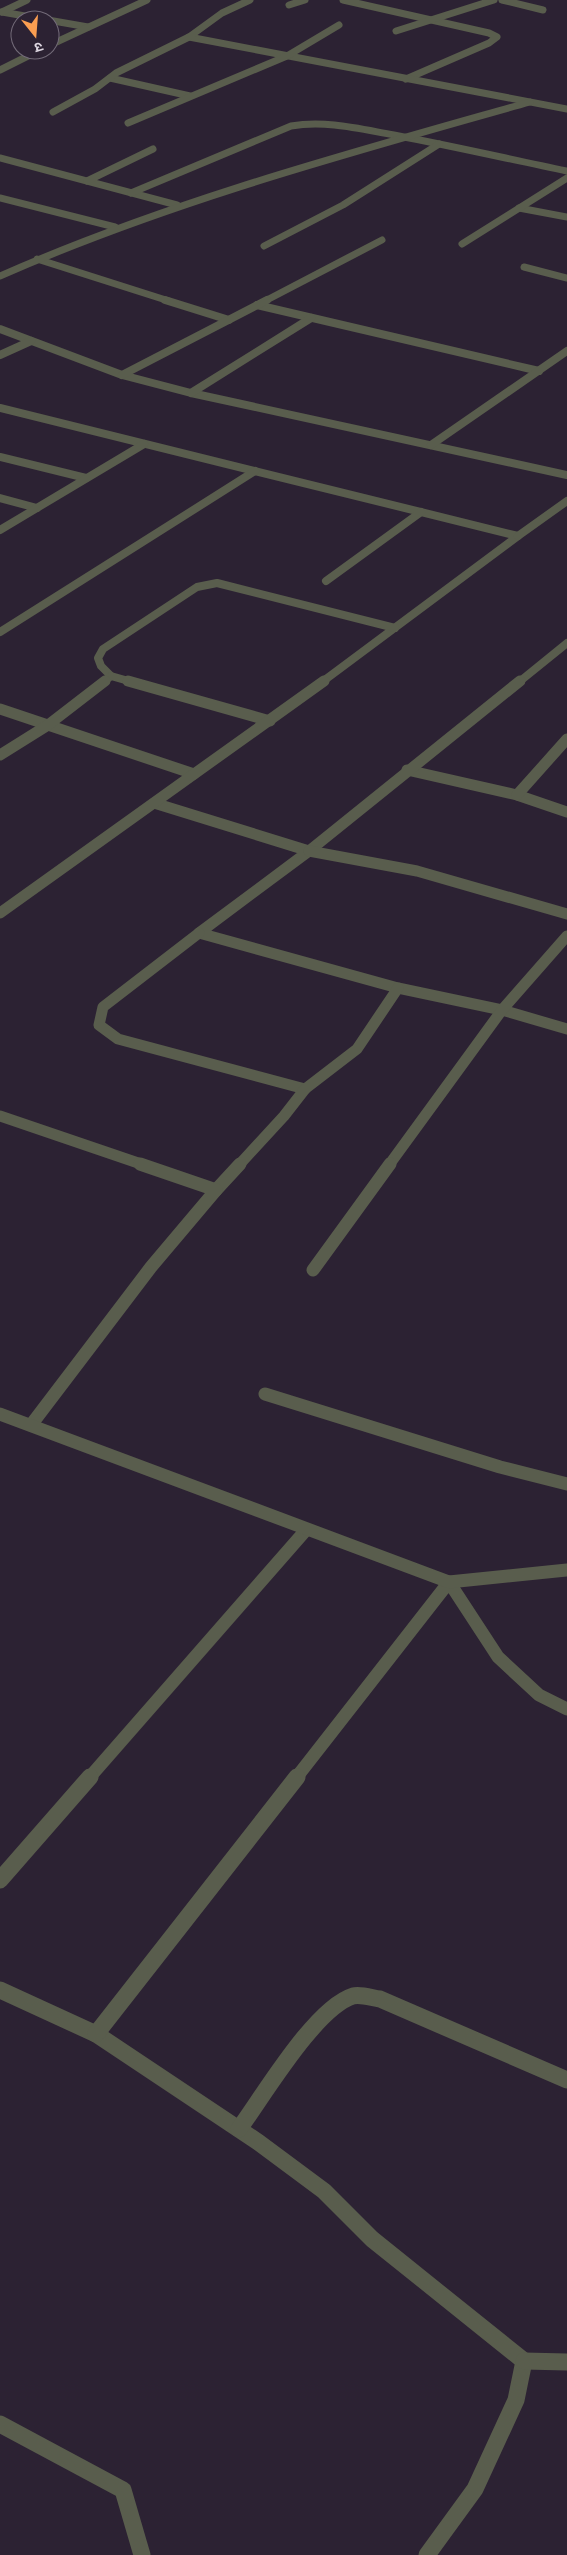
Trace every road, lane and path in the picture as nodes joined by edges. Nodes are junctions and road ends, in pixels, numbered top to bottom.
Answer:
1 (27, 0) edge
2 (147, 0) edge
3 (250, 0) edge
4 (305, 0) edge
5 (342, 0) edge
6 (494, 0) edge
7 (502, 0) edge
8 (289, 5) dead end
9 (543, 10) dead end
10 (1, 12) edge
11 (426, 20) junction
12 (339, 25) dead end
13 (88, 26) junction
14 (396, 31) dead end
15 (189, 37) junction
16 (60, 40) edge
17 (287, 56) junction
18 (20, 60) edge
19 (0, 70) edge
20 (110, 78) junction
21 (406, 79) junction
22 (190, 96) junction
23 (530, 102) junction
24 (567, 109) edge
25 (53, 112) dead end
26 (128, 123) dead end
27 (406, 138) junction
28 (440, 144) junction
29 (153, 149) dead end
30 (0, 158) edge
31 (567, 171) edge
32 (567, 178) edge
33 (87, 181) junction
34 (131, 192) junction
35 (0, 198) edge
36 (178, 205) junction
37 (519, 208) junction
38 (567, 217) edge
39 (115, 227) junction
40 (382, 240) dead end
41 (462, 244) dead end
42 (264, 246) dead end
43 (37, 259) junction
44 (524, 267) dead end
45 (0, 276) edge
46 (567, 278) edge
47 (257, 305) junction
48 (311, 318) junction
49 (229, 320) junction
50 (0, 328) edge
51 (31, 341) junction
52 (567, 351) edge
53 (0, 354) edge
54 (539, 370) junction
55 (122, 375) junction
56 (191, 393) junction
57 (2, 410) edge
58 (144, 444) junction
59 (431, 446) junction
60 (0, 457) edge
61 (255, 471) junction
62 (567, 475) edge
63 (86, 478) junction
64 (0, 498) edge
65 (567, 501) edge
66 (37, 508) junction
67 (421, 512) junction
68 (0, 530) edge
69 (518, 536) junction
70 (326, 581) dead end
71 (395, 628) junction
72 (0, 632) edge
73 (567, 643) edge
74 (111, 676) junction
75 (0, 709) edge
76 (270, 721) junction
77 (48, 725) junction
78 (567, 739) edge
79 (0, 755) edge
80 (407, 770) junction
81 (194, 774) junction
82 (517, 795) junction
83 (154, 803) junction
84 (567, 812) edge
85 (309, 851) junction
86 (0, 913) edge
87 (567, 914) edge
88 (199, 933) junction
89 (567, 936) edge
90 (398, 988) junction
91 (502, 1010) junction
92 (567, 1029) edge
93 (305, 1089) junction
94 (0, 1116) edge
95 (216, 1190) junction
96 (313, 1270) dead end
97 (265, 1394) dead end
98 (0, 1414) edge
99 (31, 1425) junction
100 (567, 1484) edge
101 (306, 1530) junction
102 (567, 1570) edge
103 (449, 1582) junction
104 (567, 1708) edge
105 (0, 1880) edge
106 (0, 1990) edge
107 (96, 2034) junction
108 (567, 2080) edge
109 (238, 2129) junction
110 (524, 2361) junction
111 (567, 2362) edge
112 (0, 2424) edge
113 (142, 2555) edge
114 (426, 2555) edge

1 - 10 street
2 - 13 street
3 - 15 street
4 - 8 street
5 - 11 street
6 - 11 street
7 - 9 street
10 - 13 street
11 - 14 street
11 - 21 street
12 - 17 street
13 - 16 street
15 - 17 street
15 - 20 street
17 - 21 street
17 - 22 street
18 - 19 street
20 - 22 street
20 - 25 street
21 - 23 street
22 - 26 street
23 - 24 street
23 - 27 street
27 - 28 street
27 - 34 street
27 - 36 street
28 - 31 street
28 - 42 street
29 - 33 street
30 - 33 street
32 - 37 street
33 - 34 street
34 - 36 street
35 - 39 street
36 - 39 street
37 - 38 street
37 - 41 street
39 - 43 street
40 - 47 street
43 - 45 street
43 - 49 street
44 - 46 street
47 - 48 street
47 - 49 street
48 - 54 street
48 - 56 street
49 - 55 street
50 - 51 street
51 - 53 street
51 - 55 street
52 - 54 street
54 - 59 street
55 - 56 street
56 - 59 street
57 - 58 street
58 - 61 street
58 - 63 street
59 - 62 street
60 - 63 street
61 - 67 street
61 - 72 street
63 - 66 street
64 - 66 street
65 - 69 street
66 - 68 street
67 - 69 street
67 - 70 street
69 - 71 street
71 - 74 street
71 - 76 street
73 - 80 street
74 - 76 street
74 - 77 street
75 - 77 street
76 - 81 street
77 - 79 street
77 - 81 street
78 - 82 street
80 - 82 street
80 - 85 street
81 - 83 street
82 - 84 street
83 - 85 street
83 - 86 street
85 - 87 street
85 - 88 street
88 - 90 street
88 - 93 street
89 - 91 street
90 - 91 street
90 - 93 street
91 - 92 street
91 - 96 street
93 - 95 street
94 - 95 street
95 - 99 street
97 - 100 street
98 - 99 street
99 - 101 street
101 - 103 street
101 - 105 street
102 - 103 street
103 - 104 street
103 - 107 street
106 - 107 street
107 - 109 street
108 - 109 street
109 - 110 street
110 - 111 street
110 - 114 street
112 - 113 street

